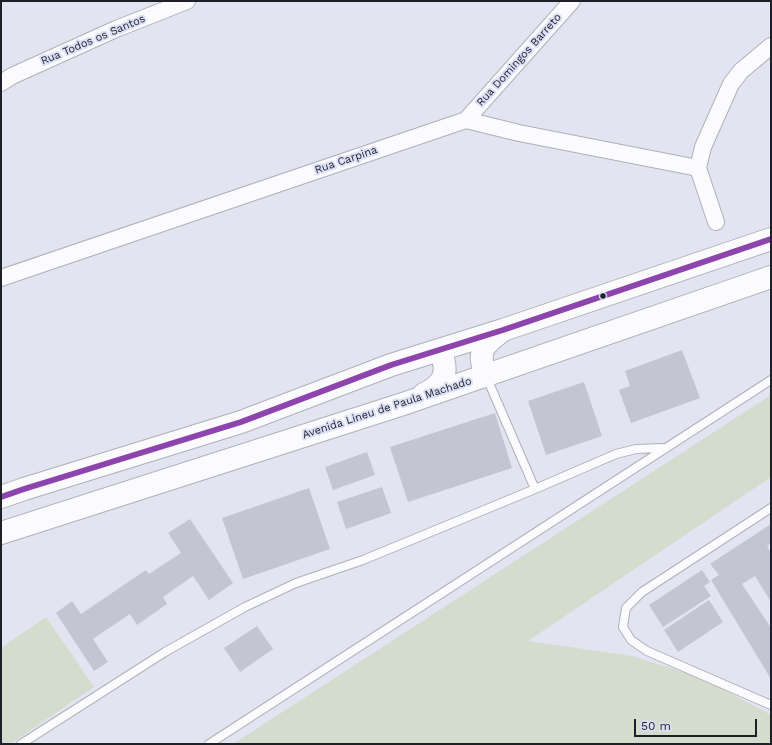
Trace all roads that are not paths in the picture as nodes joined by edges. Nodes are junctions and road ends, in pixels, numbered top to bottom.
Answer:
1 (187, 1) edge
2 (572, 1) edge
3 (771, 46) edge
4 (5, 78) edge
5 (466, 120) junction
6 (698, 168) junction
7 (716, 222) dead end
8 (771, 239) edge
9 (771, 277) edge
10 (1, 278) edge
11 (503, 330) junction
12 (439, 350) junction
13 (486, 376) junction
14 (771, 380) edge
15 (403, 404) junction
16 (662, 448) junction
17 (535, 489) junction
18 (1, 497) edge
19 (771, 508) edge
20 (1, 532) edge
21 (771, 705) edge
22 (20, 744) edge
23 (209, 744) edge

1 - 4 street, Rua Todos os Santos
2 - 5 street, Rua Domingos Barreto
3 - 6 street
5 - 6 street
5 - 10 street, Rua Carpina
6 - 7 street
8 - 11 highway
9 - 13 highway, Avenida Lineu de Paula Machado
11 - 12 highway
11 - 13 highway
12 - 15 highway
12 - 18 highway
13 - 15 highway, Avenida Lineu de Paula Machado
13 - 17 lane
14 - 16 lane
15 - 20 highway, Avenida Lineu de Paula Machado
16 - 17 lane
16 - 23 lane
17 - 22 lane
19 - 21 lane

